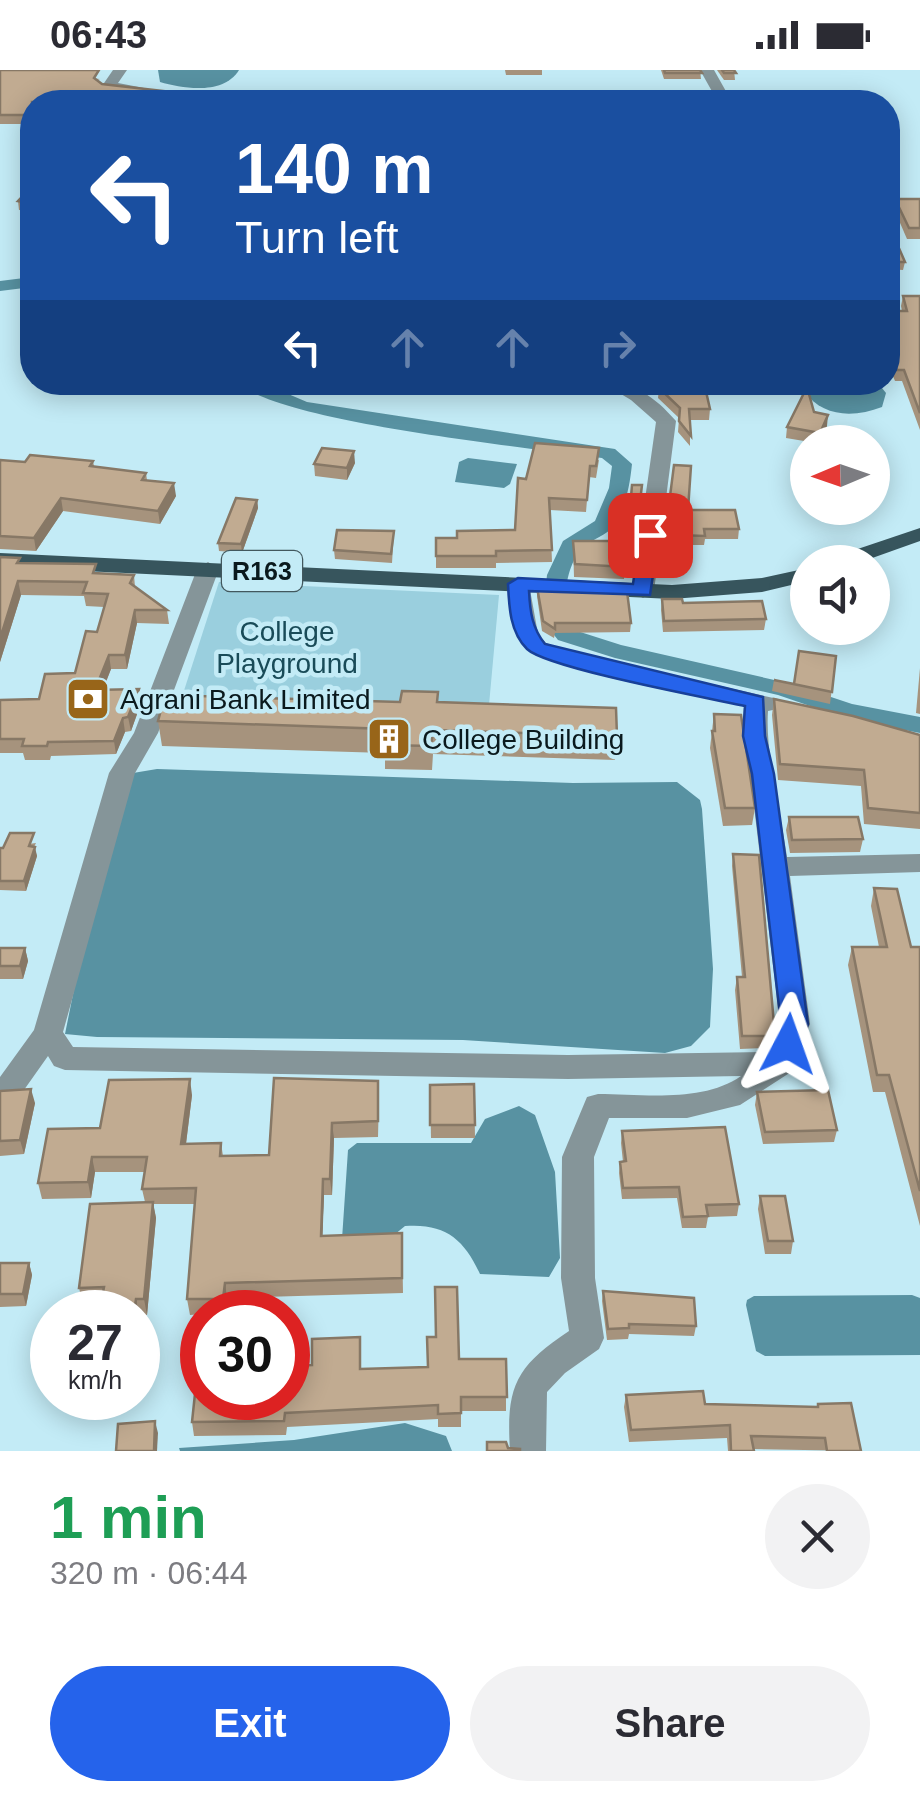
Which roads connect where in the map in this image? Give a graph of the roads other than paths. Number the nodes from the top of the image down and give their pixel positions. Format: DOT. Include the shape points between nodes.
graph roads {
  1 [pos="120,70"];
  2 [pos="135,90"];
  3 [pos="636,395"];
  4 [pos="920,534"];
  5 [pos="889,545"];
  6 [pos="0,560"];
  7 [pos="208,569"];
  8 [pos="790,577"];
  9 [pos="521,584"];
  10 [pos="643,591"];
  11 [pos="756,702"];
  12 [pos="794,709"];
  13 [pos="920,862"];
  14 [pos="775,867"];
  15 [pos="48,1033"];
  16 [pos="780,1064"];
  17 [pos="0,1090"];
  18 [pos="528,1451"];
  1 -- 2 [label="street" via="109,86"];
  3 -- 10 [label="street" via="666,421"];
  4 -- 5 [label="main road"];
  6 -- 7 [label="main road, R163"];
  7 -- 9 [label="main road, R163"];
  7 -- 15 [label="street" via="146,733 122,773"];
  8 -- 10 [label="main road, R163" via="714,591"];
  9 -- 10 [label="main road, R163"];
  9 -- 11 [label="street" via="526,635 538,648"];
  11 -- 12 [label="street"];
  11 -- 14 [label="street" via="754,736"];
  13 -- 14 [label="street"];
  14 -- 16 [label="street" via="794,1024"];
  15 -- 16 [label="street" via="65,1058 106,1061"];
  15 -- 17 [label="street"];
  16 -- 18 [label="street" via="740,1093 687,1106 598,1106 578,1157 578,1278 587,1338 536,1372 526,1393"];
}
